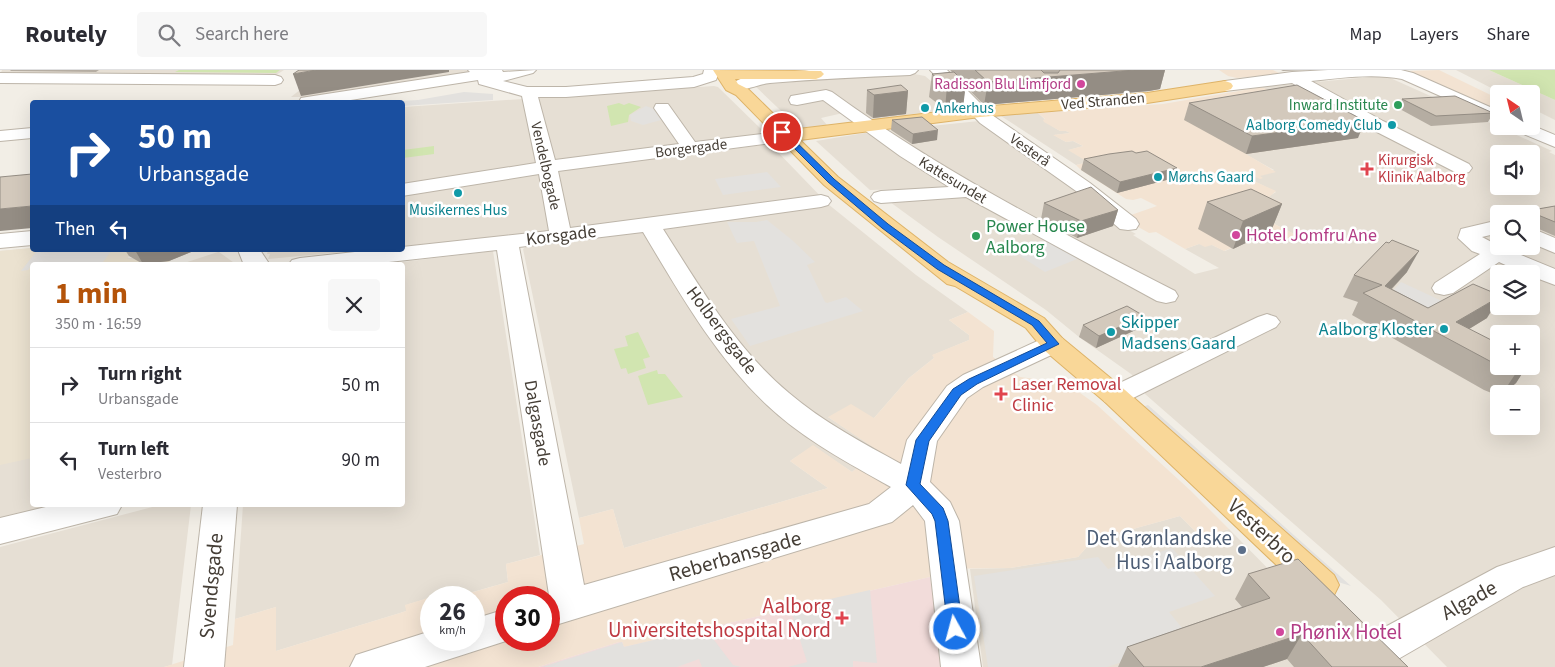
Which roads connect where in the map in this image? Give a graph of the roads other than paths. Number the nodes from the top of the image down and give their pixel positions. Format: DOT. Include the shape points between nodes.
graph roads {
  1 [pos="502,70"];
  2 [pos="528,70"];
  3 [pos="712,70"];
  4 [pos="877,70"];
  5 [pos="910,70"];
  6 [pos="938,70"];
  7 [pos="100,74"];
  8 [pos="474,76"];
  9 [pos="1292,77"];
  10 [pos="0,78"];
  11 [pos="1213,78"];
  12 [pos="731,80"];
  13 [pos="682,83"];
  14 [pos="275,90"];
  15 [pos="566,92"];
  16 [pos="530,96"];
  17 [pos="320,100"];
  18 [pos="362,100"];
  19 [pos="797,100"];
  20 [pos="662,108"];
  21 [pos="980,112"];
  22 [pos="1490,113"];
  23 [pos="866,127"];
  24 [pos="30,133"];
  25 [pos="1540,135"];
  26 [pos="0,136"];
  27 [pos="786,136"];
  28 [pos="1555,142"];
  29 [pos="691,149"];
  30 [pos="547,167"];
  31 [pos="1462,168"];
  32 [pos="405,190"];
  33 [pos="968,191"];
  34 [pos="881,196"];
  35 [pos="821,201"];
  36 [pos="649,224"];
  37 [pos="1128,224"];
  38 [pos="1490,228"];
  39 [pos="561,236"];
  40 [pos="30,238"];
  41 [pos="1540,239"];
  42 [pos="0,241"];
  43 [pos="507,242"];
  44 [pos="1555,246"];
  45 [pos="1490,249"];
  46 [pos="1494,255"];
  47 [pos="1502,255"];
  48 [pos="327,262"];
  49 [pos="1555,278"];
  50 [pos="1444,288"];
  51 [pos="1166,296"];
  52 [pos="1267,322"];
  53 [pos="1054,344"];
  54 [pos="1115,396"];
  55 [pos="913,485"];
  56 [pos="97,507"];
  57 [pos="220,507"];
  58 [pos="0,532"];
  59 [pos="1555,560"];
  60 [pos="556,586"];
  61 [pos="560,608"];
  62 [pos="1376,636"];
  63 [pos="422,651"];
  64 [pos="204,667"];
  65 [pos="370,667"];
  66 [pos="961,667"];
  1 -- 8 [label="street"];
  2 -- 8 [label="street"];
  2 -- 15 [label="street" via="520,83 526,88"];
  3 -- 13 [label="street" via="708,78"];
  4 -- 5 [label="street"];
  4 -- 12 [label="street"];
  6 -- 21 [label="street, Vesterå"];
  7 -- 10 [label="street"];
  7 -- 14 [label="street"];
  8 -- 15 [label="street" via="520,91"];
  8 -- 16 [label="street" via="505,94"];
  8 -- 17 [label="street"];
  8 -- 18 [label="street"];
  9 -- 11 [label="street, Ved Stranden"];
  9 -- 22 [label="street, Ved Stranden" via="1390,72 1407,76"];
  9 -- 31 [label="street"];
  11 -- 21 [label="main road, Ved Stranden" via="1147,98"];
  12 -- 13 [label="street" via="720,84"];
  12 -- 27 [label="main road, Vesterbro"];
  13 -- 15 [label="street"];
  15 -- 16 [label="street"];
  16 -- 30 [label="street, Vendelbogade"];
  19 -- 23 [label="street, Kattesundet" via="826,95"];
  20 -- 29 [label="street"];
  21 -- 23 [label="main road, Borgergade"];
  21 -- 37 [label="street, Vesterå"];
  23 -- 27 [label="main road, Borgergade"];
  23 -- 33 [label="street, Kattesundet"];
  24 -- 26 [label="street"];
  25 -- 28 [label="street"];
  27 -- 29 [label="street, Borgergade"];
  27 -- 53 [label="main road, Vesterbro" via="843,191 1000,315"];
  29 -- 30 [label="street, Borgergade"];
  30 -- 32 [label="street, Borgergade"];
  30 -- 39 [label="street, Vendelbogade"];
  33 -- 34 [label="street"];
  33 -- 51 [label="street, Kattesundet"];
  35 -- 36 [label="street, Korsgade"];
  36 -- 39 [label="street, Korsgade"];
  36 -- 55 [label="street, Holbergsgade" via="720,334 778,399 823,433"];
  38 -- 45 [label="street" via="1469,234 1468,238"];
  39 -- 43 [label="street, Korsgade"];
  40 -- 42 [label="street"];
  41 -- 44 [label="street"];
  43 -- 48 [label="street, Korsgade"];
  43 -- 60 [label="street, Dalgasgade"];
  46 -- 50 [label="street"];
  47 -- 49 [label="street"];
  52 -- 54 [label="street"];
  53 -- 54 [label="main road, Vesterbro"];
  53 -- 55 [label="street" via="973,381 957,392 922,440"];
  54 -- 62 [label="main road, Vesterbro"];
  55 -- 61 [label="street, Reberbansgade" via="880,513"];
  55 -- 66 [label="street, Holbergsgade" via="938,512 942,521"];
  56 -- 58 [label="street"];
  57 -- 64 [label="street, Svendsgade"];
  59 -- 62 [label="street, Algade"];
  63 -- 65 [label="street"];
}
